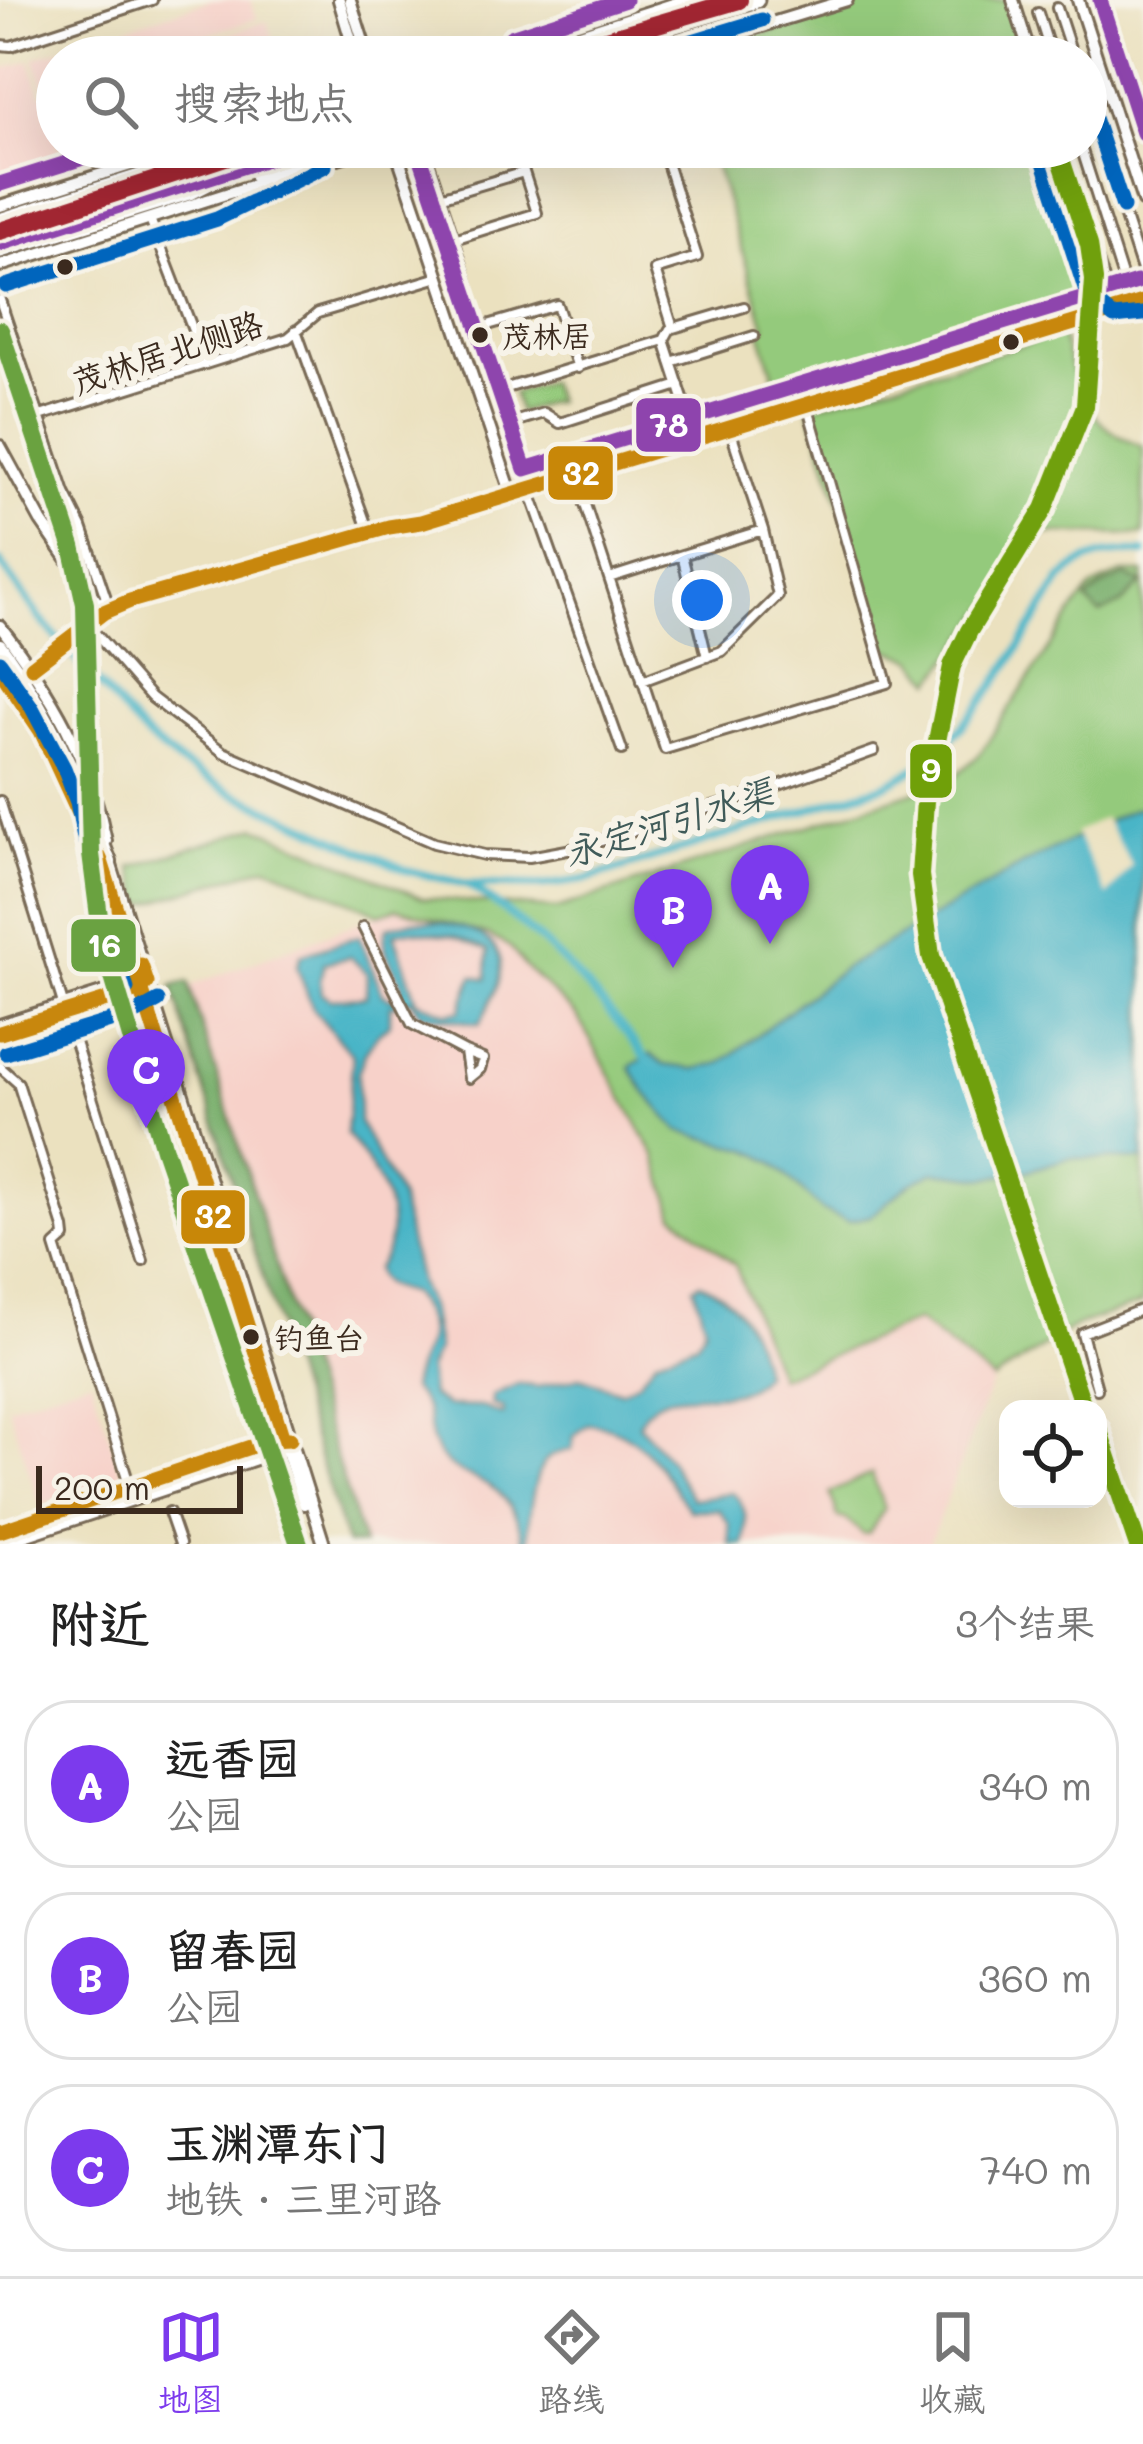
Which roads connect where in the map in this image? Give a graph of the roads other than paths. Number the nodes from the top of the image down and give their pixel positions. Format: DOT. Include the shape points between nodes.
graph roads {
  1 [pos="152,0"];
  2 [pos="339,0"];
  3 [pos="350,0"];
  4 [pos="694,0"];
  5 [pos="756,0"];
  6 [pos="847,0"];
  7 [pos="1013,0"];
  8 [pos="1078,0"];
  9 [pos="1057,8"];
  10 [pos="1038,13"];
  11 [pos="42,36"];
  12 [pos="350,36"];
  13 [pos="361,36"];
  14 [pos="582,36"];
  15 [pos="637,36"];
  16 [pos="729,36"];
  17 [pos="1024,36"];
  18 [pos="1045,36"];
  19 [pos="1066,36"];
  20 [pos="1090,36"];
  21 [pos="36,38"];
  22 [pos="0,46"];
  23 [pos="1107,90"];
  24 [pos="1107,163"];
  25 [pos="121,168"];
  26 [pos="169,168"];
  27 [pos="237,168"];
  28 [pos="274,168"];
  29 [pos="285,168"];
  30 [pos="302,168"];
  31 [pos="402,168"];
  32 [pos="431,168"];
  33 [pos="523,168"];
  34 [pos="668,168"];
  35 [pos="1067,168"];
  36 [pos="1088,168"];
  37 [pos="524,172"];
  38 [pos="252,183"];
  39 [pos="440,197"];
  40 [pos="209,200"];
  41 [pos="1143,201"];
  42 [pos="0,206"];
  43 [pos="149,219"];
  44 [pos="0,220"];
  45 [pos="454,239"];
  46 [pos="0,250"];
  47 [pos="0,266"];
  48 [pos="1142,271"];
  49 [pos="439,277"];
  50 [pos="0,300"];
  51 [pos="744,307"];
  52 [pos="1127,307"];
  53 [pos="1113,311"];
  54 [pos="1136,320"];
  55 [pos="481,327"];
  56 [pos="673,328"];
  57 [pos="296,330"];
  58 [pos="754,336"];
  59 [pos="664,340"];
  60 [pos="671,362"];
  61 [pos="206,364"];
  62 [pos="578,368"];
  63 [pos="679,386"];
  64 [pos="500,390"];
  65 [pos="808,404"];
  66 [pos="40,416"];
  67 [pos="689,417"];
  68 [pos="511,423"];
  69 [pos="730,428"];
  70 [pos="0,446"];
  71 [pos="524,466"];
  72 [pos="575,474"];
  73 [pos="529,489"];
  74 [pos="512,494"];
  75 [pos="763,530"];
  76 [pos="370,533"];
  77 [pos="682,555"];
  78 [pos="609,578"];
  79 [pos="101,608"];
  80 [pos="0,626"];
  81 [pos="84,628"];
  82 [pos="0,645"];
  83 [pos="707,657"];
  84 [pos="32,667"];
  85 [pos="0,670"];
  86 [pos="642,681"];
  87 [pos="622,750"];
  88 [pos="874,752"];
  89 [pos="0,801"];
  90 [pos="105,862"];
  91 [pos="363,927"];
  92 [pos="142,984"];
  93 [pos="67,1007"];
  94 [pos="0,1029"];
  95 [pos="465,1052"];
  96 [pos="0,1067"];
  97 [pos="143,1262"];
  98 [pos="1143,1309"];
  99 [pos="1097,1389"];
  100 [pos="286,1441"];
  101 [pos="130,1487"];
  102 [pos="169,1512"];
  103 [pos="0,1531"];
  104 [pos="0,1544"];
  105 [pos="180,1544"];
  106 [pos="321,1544"];
  1 -- 11 [label="street"];
  2 -- 12 [label="street"];
  3 -- 13 [label="street"];
  4 -- 14 [label="highway"];
  5 -- 15 [label="highway"];
  6 -- 16 [label="street"];
  7 -- 17 [label="street"];
  8 -- 20 [label="street"];
  9 -- 19 [label="street"];
  10 -- 18 [label="street"];
  21 -- 22 [label="street"];
  23 -- 41 [label="street"];
  24 -- 48 [label="street"];
  25 -- 42 [label="street"];
  26 -- 44 [label="highway"];
  27 -- 46 [label="highway" via="192,191"];
  28 -- 40 [label="street"];
  29 -- 38 [label="street"];
  30 -- 38 [label="street"];
  31 -- 49 [label="street"];
  32 -- 39 [label="street"];
  33 -- 37 [label="street"];
  34 -- 56 [label="street" via="697,257 655,270"];
  35 -- 53 [label="street"];
  36 -- 54 [label="street, bridge"];
  37 -- 39 [label="street"];
  37 -- 45 [label="street" via="537,213"];
  38 -- 40 [label="street"];
  39 -- 45 [label="street"];
  40 -- 43 [label="street"];
  43 -- 47 [label="street"];
  43 -- 61 [label="street"];
  45 -- 55 [label="street"];
  49 -- 57 [label="street, 茂林居北侧路" via="318,313"];
  49 -- 74 [label="street"];
  50 -- 66 [label="street"];
  51 -- 56 [label="street"];
  52 -- 53 [label="street"];
  53 -- 65 [label="street"];
  55 -- 62 [label="street" via="557,305"];
  55 -- 64 [label="street"];
  56 -- 59 [label="street"];
  57 -- 61 [label="street, 茂林居北侧路"];
  57 -- 76 [label="street"];
  58 -- 60 [label="street"];
  59 -- 60 [label="street"];
  59 -- 62 [label="street"];
  60 -- 63 [label="street"];
  61 -- 66 [label="street, 茂林居北侧路"];
  62 -- 64 [label="street"];
  63 -- 67 [label="street"];
  63 -- 68 [label="street" via="560,423 544,413"];
  64 -- 68 [label="street"];
  65 -- 69 [label="street"];
  65 -- 86 [label="street" via="887,683 665,749"];
  66 -- 79 [label="street" via="106,598"];
  68 -- 71 [label="street"];
  69 -- 72 [label="street"];
  69 -- 75 [label="street"];
  70 -- 79 [label="street"];
  72 -- 73 [label="street"];
  72 -- 78 [label="street"];
  73 -- 74 [label="street"];
  73 -- 87 [label="street"];
  74 -- 76 [label="street"];
  75 -- 77 [label="street"];
  75 -- 83 [label="street" via="778,596"];
  76 -- 79 [label="street"];
  77 -- 78 [label="street"];
  77 -- 83 [label="street"];
  78 -- 86 [label="street"];
  79 -- 81 [label="street"];
  80 -- 84 [label="street"];
  81 -- 84 [label="street"];
  81 -- 88 [label="street" via="151,697 223,752 434,843 484,856 578,848"];
  82 -- 90 [label="main road" via="50,720"];
  83 -- 86 [label="street"];
  84 -- 90 [label="street" via="98,796"];
  85 -- 90 [label="street" via="41,731"];
  89 -- 93 [label="street"];
  90 -- 92 [label="street"];
  91 -- 95 [label="street" via="412,1024"];
  92 -- 93 [label="street"];
  92 -- 100 [label="street"];
  93 -- 94 [label="street"];
  93 -- 97 [label="street"];
  96 -- 101 [label="street" via="18,1083 64,1228 55,1246"];
  98 -- 99 [label="street" via="1082,1333"];
  100 -- 101 [label="street"];
  100 -- 104 [label="street"];
  100 -- 106 [label="street"];
  101 -- 103 [label="street"];
  102 -- 105 [label="street"];
}
